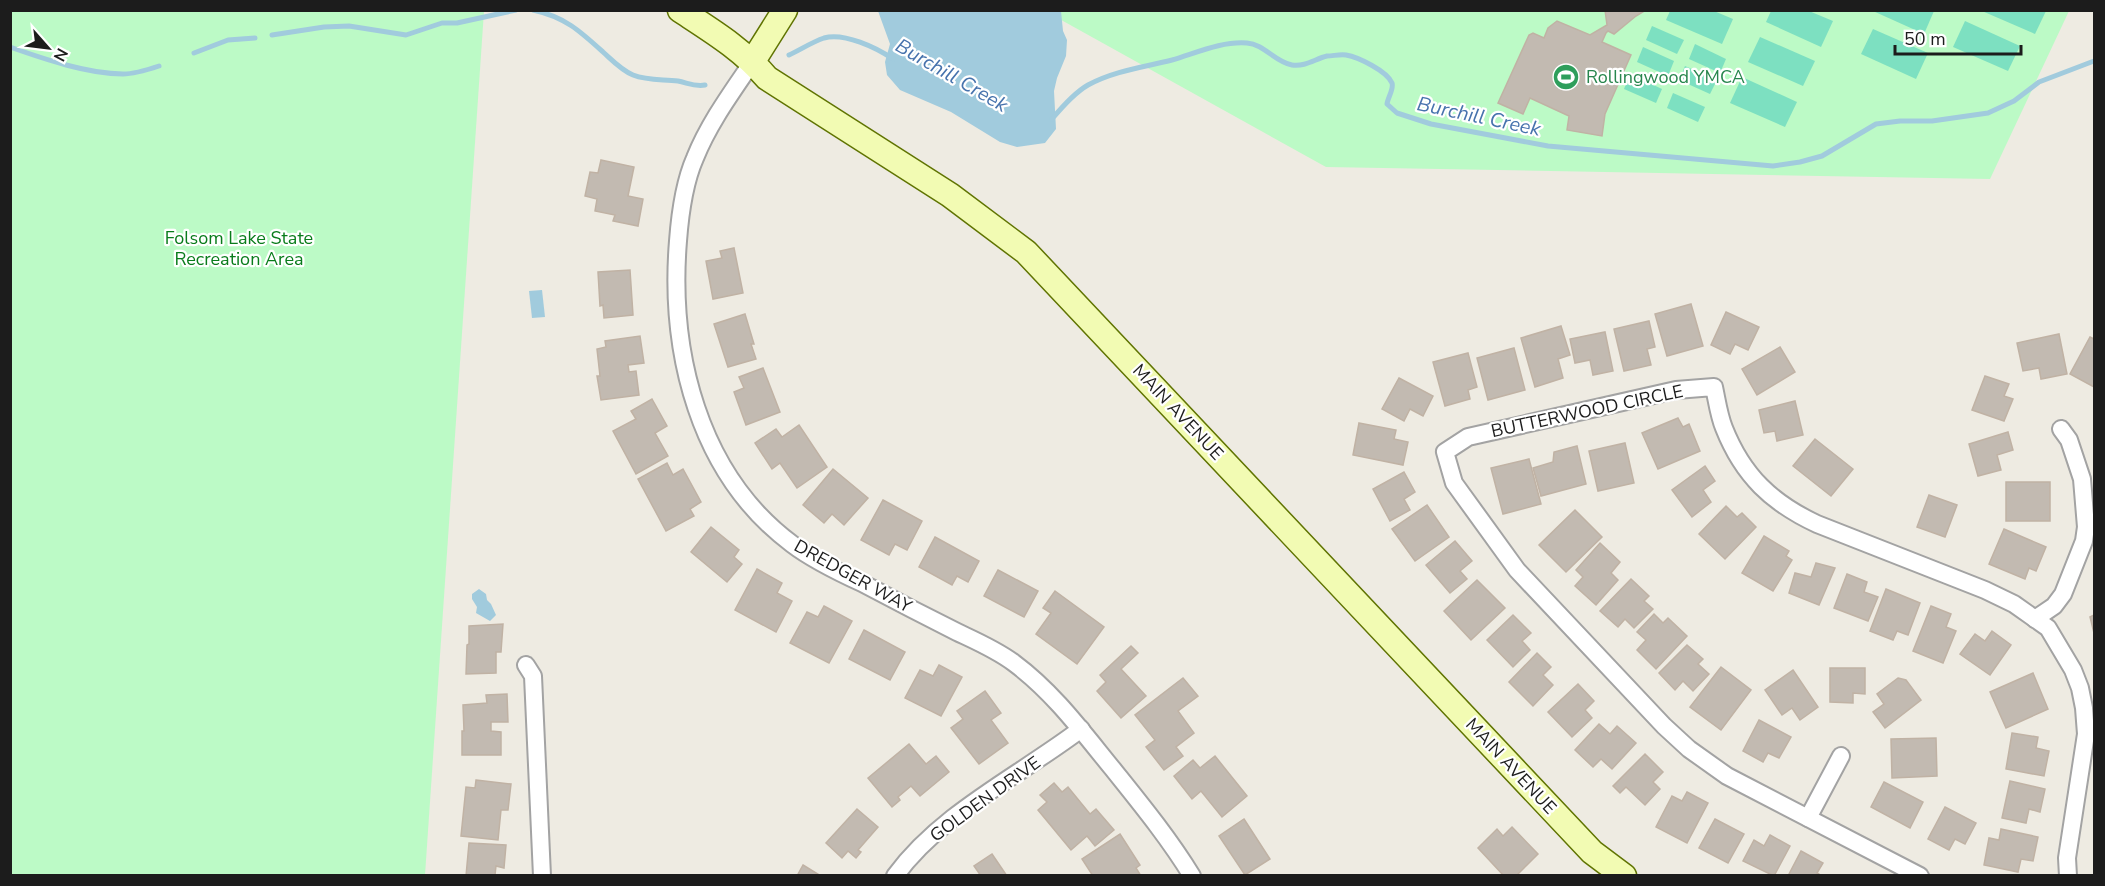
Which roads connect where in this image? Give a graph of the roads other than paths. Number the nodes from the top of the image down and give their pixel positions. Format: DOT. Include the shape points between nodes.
graph roads {
  1 [pos="680,10"];
  2 [pos="785,10"];
  3 [pos="753,61"];
  4 [pos="2061,429"];
  5 [pos="2035,619"];
  6 [pos="526,665"];
  7 [pos="1080,729"];
  8 [pos="1841,756"];
  9 [pos="1808,818"];
  10 [pos="542,876"];
  11 [pos="895,876"];
  12 [pos="1192,876"];
  13 [pos="1624,876"];
  14 [pos="1920,876"];
  15 [pos="2068,876"];
  1 -- 3 [label="street, MAIN AVENUE"];
  2 -- 3 [label="street"];
  3 -- 7 [label="street, DREDGER WAY" via="694,159 680,223 675,278 678,331 685,375 714,451 749,503 793,546 1011,661 1056,700"];
  3 -- 13 [label="street, MAIN AVENUE" via="767,78 950,195 1026,252 1592,852"];
  4 -- 5 [label="street" via="2069,440 2082,479 2086,527 2063,594"];
  5 -- 9 [label="street, BUTTERWOOD CIRCLE" via="1985,590 1817,524 1772,499 1733,447 1714,387 1676,390 1468,437 1444,453 1454,483 1517,570 1664,726 1727,776"];
  5 -- 15 [label="street, BUTTERWOOD CIRCLE" via="2048,628 2069,664 2084,708 2086,734 2067,858"];
  6 -- 10 [label="street" via="533,676"];
  7 -- 11 [label="street, GOLDEN DRIVE" via="946,823"];
  7 -- 12 [label="street, DREDGER WAY" via="1168,838"];
  8 -- 9 [label="street"];
  9 -- 14 [label="street, BUTTERWOOD CIRCLE"];
}
